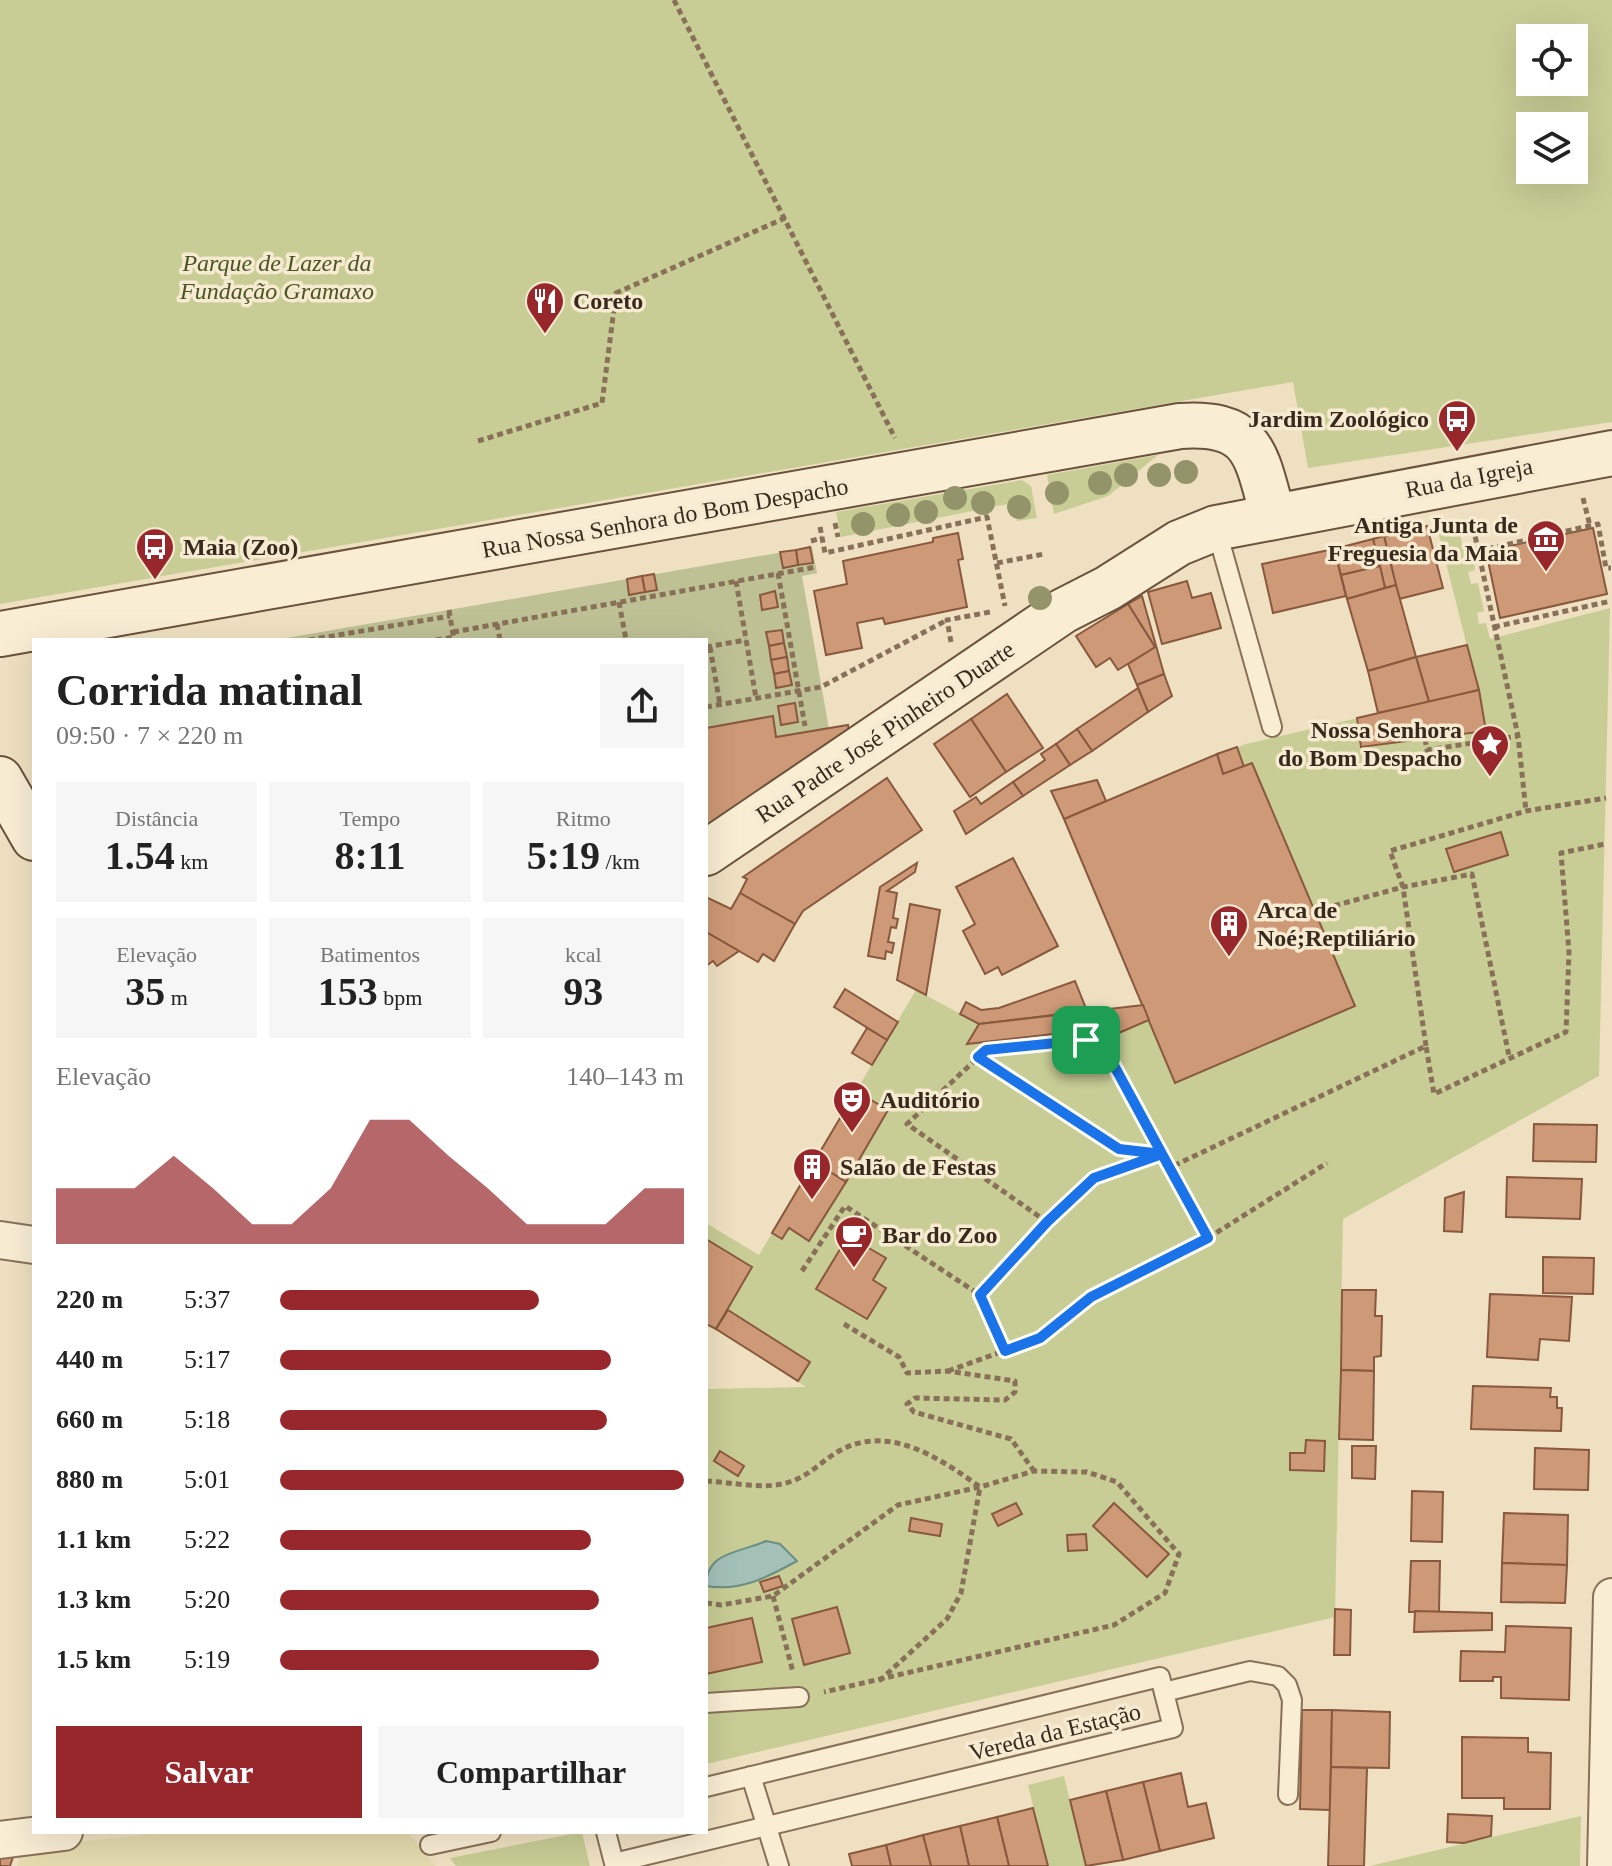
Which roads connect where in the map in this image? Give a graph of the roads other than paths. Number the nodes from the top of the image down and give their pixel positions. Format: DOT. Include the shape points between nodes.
graph roads {
  1 [pos="1612,453"];
  2 [pos="1273,516"];
  3 [pos="1216,528"];
  4 [pos="1063,611"];
  5 [pos="0,634"];
  6 [pos="1272,727"];
  7 [pos="0,779"];
  8 [pos="32,835"];
  9 [pos="708,852"];
  10 [pos="0,1240"];
  11 [pos="32,1245"];
  12 [pos="1612,1597"];
  13 [pos="1164,1692"];
  14 [pos="799,1697"];
  15 [pos="708,1703"];
  16 [pos="751,1776"];
  17 [pos="708,1787"];
  18 [pos="1288,1795"];
  19 [pos="764,1827"];
  20 [pos="48,1834"];
  21 [pos="482,1834"];
  22 [pos="607,1834"];
  23 [pos="0,1840"];
  24 [pos="430,1845"];
  25 [pos="779,1866"];
  26 [pos="1606,1866"];
  1 -- 2 [label="main road, Rua da Igreja"];
  2 -- 3 [label="main road, Rua da Igreja"];
  2 -- 5 [label="main road, Rua Nossa Senhora do Bom Despacho" via="1247,442 1212,425 1180,426"];
  3 -- 4 [label="main road, Rua da Igreja" via="1179,543"];
  3 -- 6 [label="lane"];
  4 -- 9 [label="main road, Rua Padre José Pinheiro Duarte"];
  7 -- 8 [label="main road"];
  10 -- 11 [label="street"];
  12 -- 26 [label="street"];
  13 -- 16 [label="lane, Vereda da Estação" via="1160,1677"];
  13 -- 18 [label="lane" via="1250,1671 1278,1676 1292,1700"];
  13 -- 19 [label="lane, Vereda da Estação" via="1173,1728"];
  14 -- 15 [label="lane"];
  16 -- 17 [label="lane, Vereda da Estação"];
  16 -- 19 [label="lane"];
  19 -- 22 [label="lane, Vereda da Estação" via="614,1863"];
  19 -- 25 [label="lane"];
  20 -- 23 [label="street"];
  21 -- 24 [label="lane"];
}
